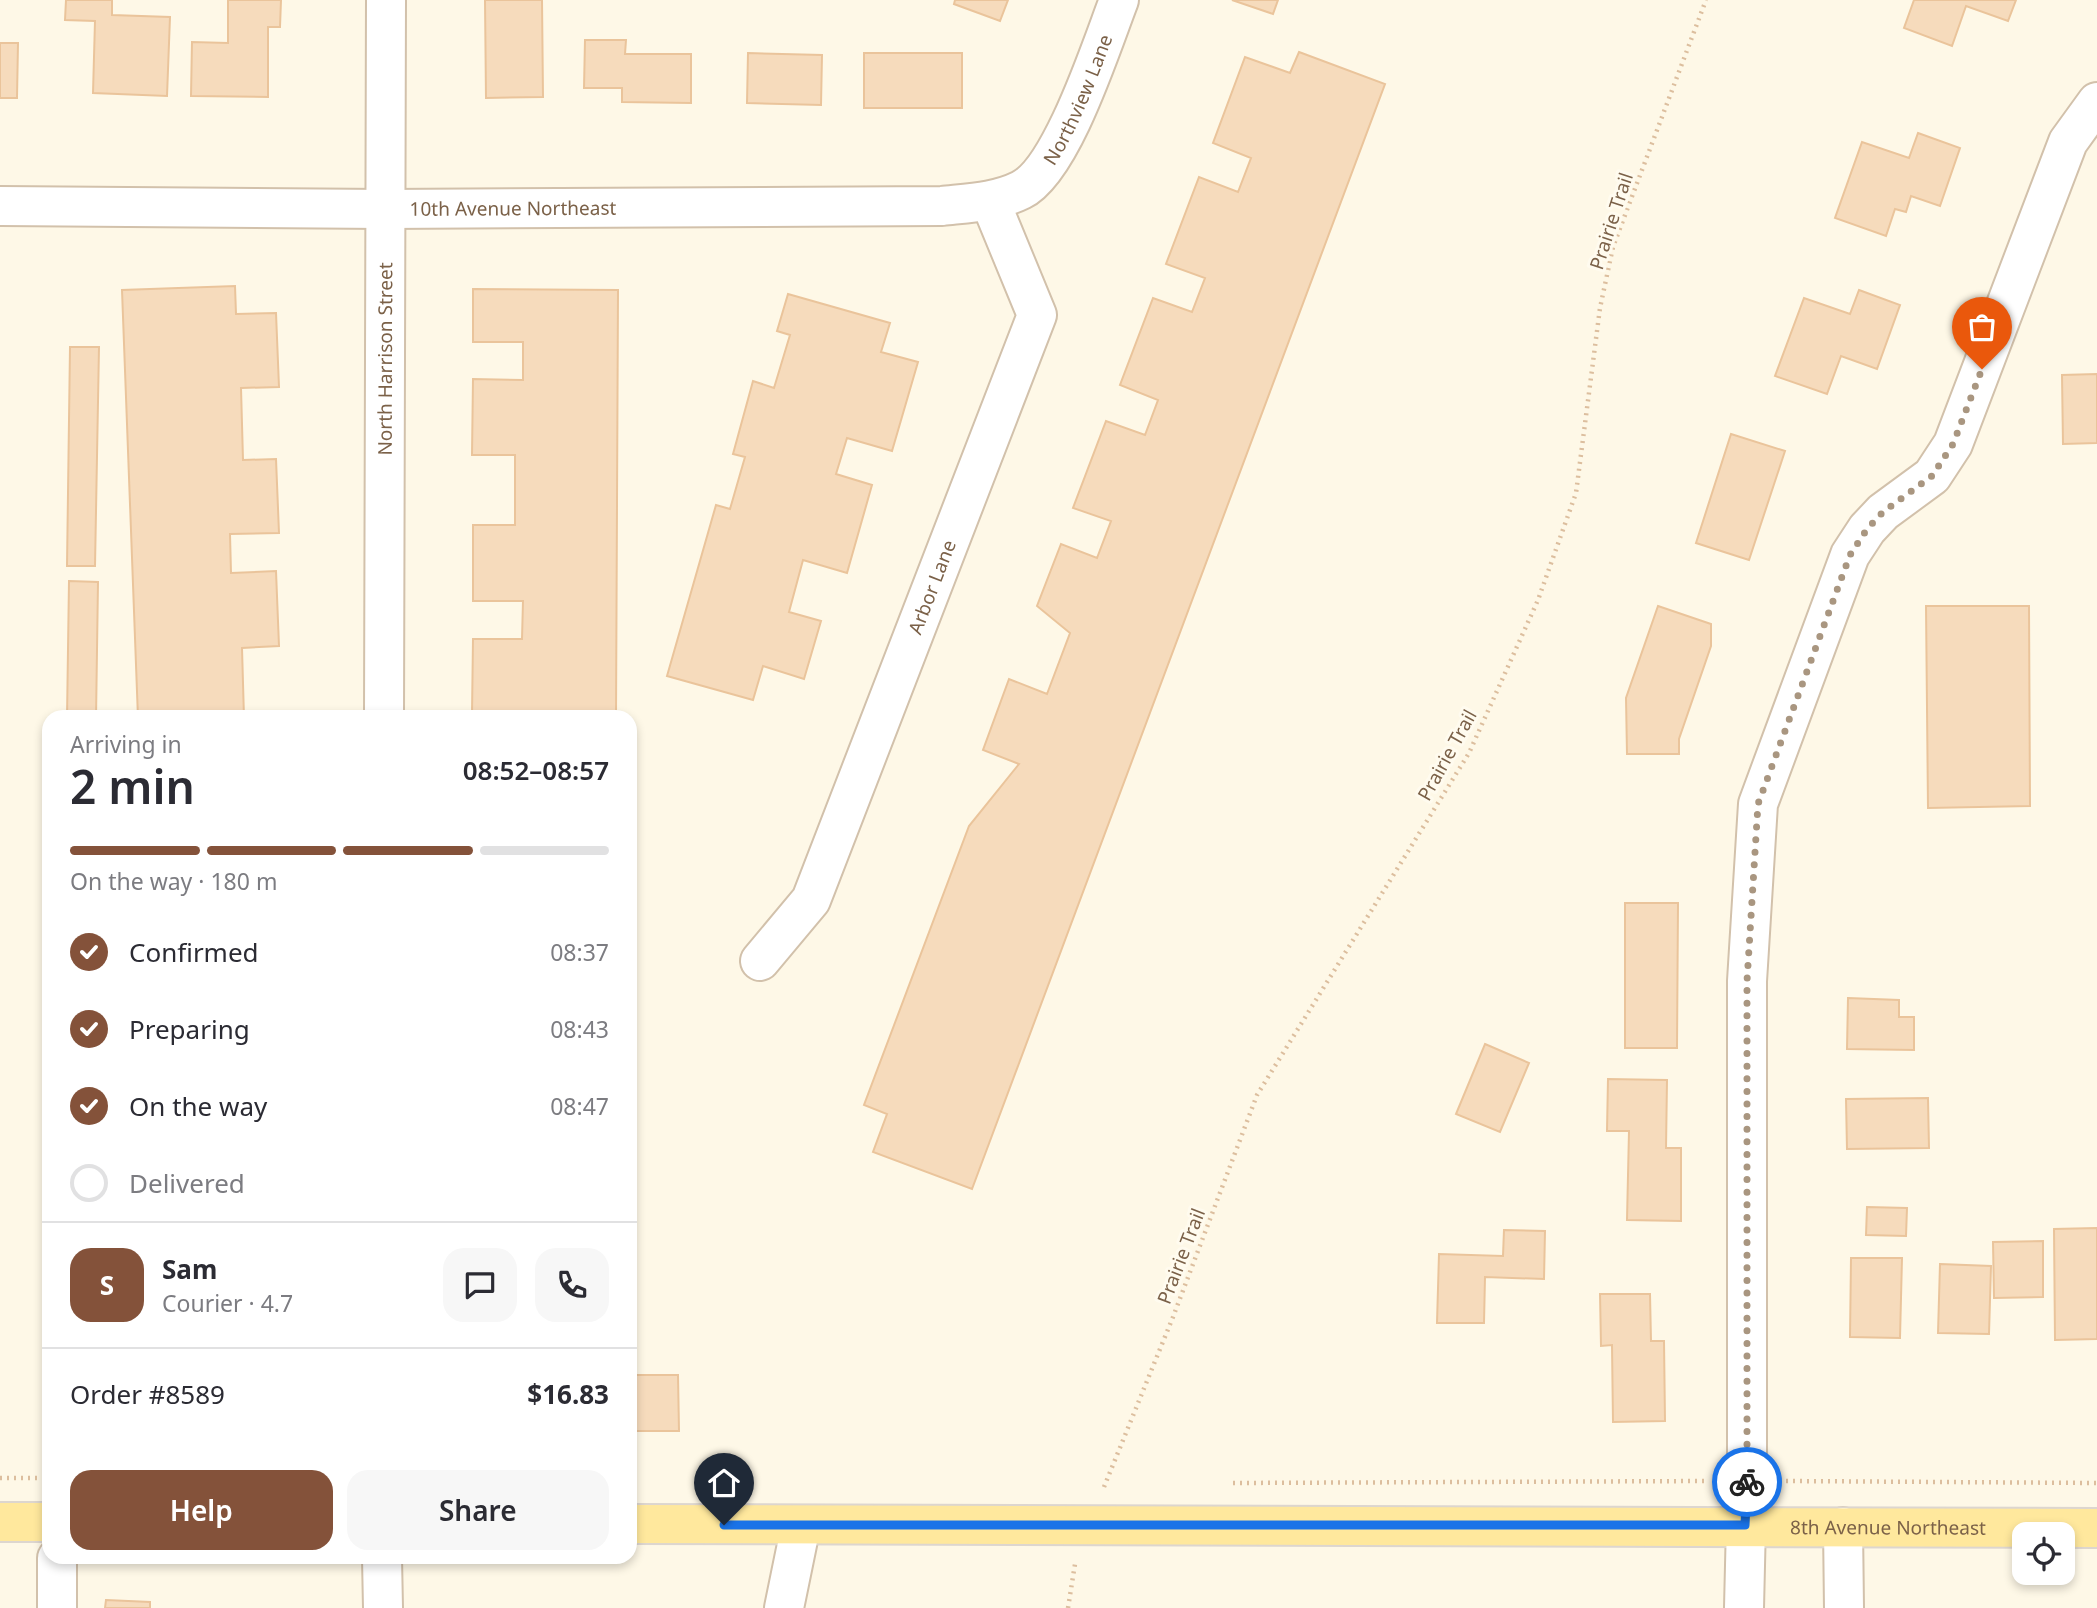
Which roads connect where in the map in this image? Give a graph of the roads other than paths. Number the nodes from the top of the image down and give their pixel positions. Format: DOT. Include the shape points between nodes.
graph roads {
  1 [pos="386,0"];
  2 [pos="1119,0"];
  3 [pos="2097,102"];
  4 [pos="1007,195"];
  5 [pos="0,206"];
  6 [pos="385,209"];
  7 [pos="384,710"];
  8 [pos="760,961"];
  9 [pos="0,1522"];
  10 [pos="42,1522"];
  11 [pos="637,1524"];
  12 [pos="801,1525"];
  13 [pos="1745,1525"];
  14 [pos="1843,1527"];
  15 [pos="2097,1528"];
  16 [pos="57,1564"];
  17 [pos="382,1564"];
  18 [pos="57,1608"];
  19 [pos="383,1608"];
  20 [pos="784,1608"];
  21 [pos="1744,1608"];
  22 [pos="1844,1608"];
  1 -- 6 [label="street, North Harrison Street"];
  2 -- 4 [label="street, Northview Lane" via="1076,112 1046,165"];
  3 -- 13 [label="street" via="2068,142 1953,444 1932,476 1883,512 1850,555 1758,804 1747,981"];
  4 -- 6 [label="street, 10th Avenue Northeast" via="942,206"];
  4 -- 8 [label="street, Arbor Lane" via="1037,315 811,900"];
  5 -- 6 [label="street, 10th Avenue Northeast"];
  6 -- 7 [label="street, North Harrison Street"];
  9 -- 10 [label="main road"];
  11 -- 12 [label="main road, 8th Avenue Northeast"];
  12 -- 13 [label="main road, 8th Avenue Northeast"];
  12 -- 20 [label="street"];
  13 -- 14 [label="main road, 8th Avenue Northeast"];
  13 -- 21 [label="street"];
  14 -- 15 [label="main road, 8th Avenue Northeast"];
  14 -- 22 [label="street"];
  16 -- 18 [label="street"];
  17 -- 19 [label="street"];
}
